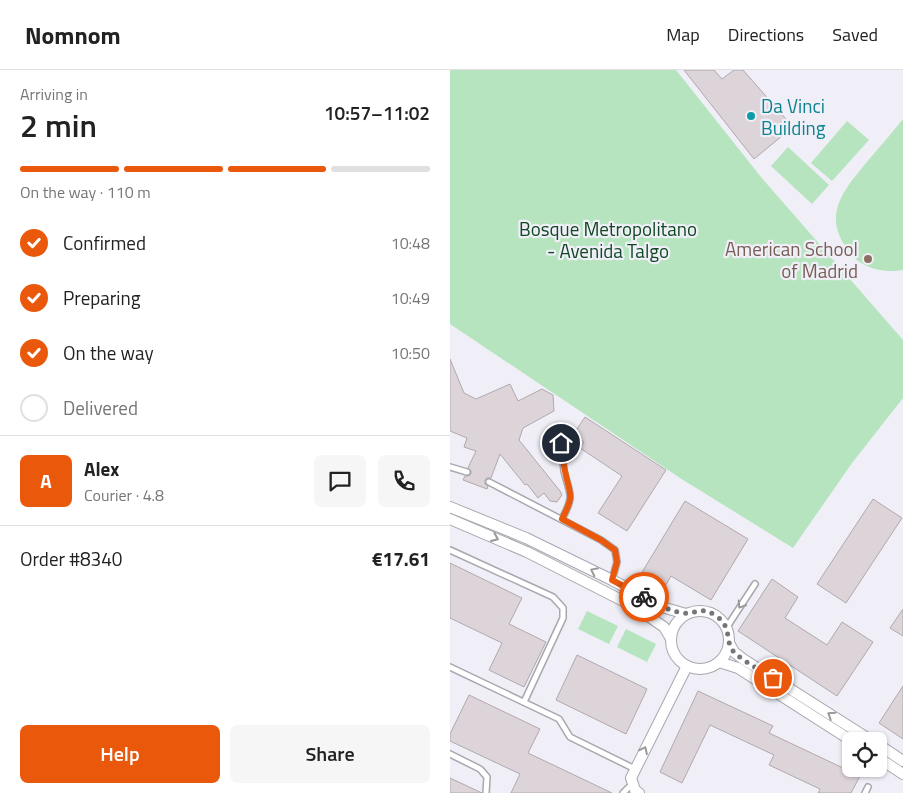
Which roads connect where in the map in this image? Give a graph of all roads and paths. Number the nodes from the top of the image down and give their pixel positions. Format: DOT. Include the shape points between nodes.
graph roads {
  1 [pos="561,443"];
  2 [pos="450,467"];
  3 [pos="467,472"];
  4 [pos="490,482"];
  5 [pos="450,507"];
  6 [pos="450,519"];
  7 [pos="562,519"];
  8 [pos="450,550"];
  9 [pos="612,580"];
  10 [pos="755,584"];
  11 [pos="686,614"];
  12 [pos="726,627"];
  13 [pos="670,637"];
  14 [pos="729,643"];
  15 [pos="719,662"];
  16 [pos="687,666"];
  17 [pos="450,667"];
  18 [pos="524,702"];
  19 [pos="858,732"];
  20 [pos="842,735"];
  21 [pos="887,750"];
  22 [pos="450,754"];
  23 [pos="903,761"];
  24 [pos="887,763"];
  25 [pos="635,769"];
  26 [pos="903,774"];
  27 [pos="868,787"];
  28 [pos="635,790"];
  29 [pos="486,793"];
  30 [pos="623,793"];
  31 [pos="865,793"];
  1 -- 7 [label="lane" via="572,494"];
  2 -- 3 [label="lane"];
  4 -- 7 [label="lane"];
  9 -- 5 [label="street, one-way" via="526,538"];
  6 -- 13 [label="street, one-way" via="527,552 635,608 664,627"];
  7 -- 9 [label="lane" via="615,550 617,562"];
  8 -- 18 [label="lane" via="553,597 563,608 563,618"];
  9 -- 11 [label="street" via="662,607"];
  10 -- 12 [label="lane, one-way"];
  11 -- 12 [label="street" via="708,612 722,620"];
  11 -- 13 [label="street" via="678,620"];
  12 -- 14 [label="street"];
  13 -- 16 [label="street" via="674,654"];
  14 -- 15 [label="street"];
  19 -- 14 [label="street, one-way" via="734,652"];
  15 -- 16 [label="street" via="703,669"];
  15 -- 20 [label="street" via="738,668"];
  25 -- 16 [label="street, one-way"];
  17 -- 18 [label="lane"];
  18 -- 25 [label="lane" via="559,719 570,737"];
  21 -- 23 [label="street"];
  22 -- 29 [label="lane" via="480,769 487,777"];
  24 -- 26 [label="street"];
  25 -- 28 [label="street" via="631,778"];
  27 -- 31 [label="lane"];
  28 -- 30 [label="lane"];
}
